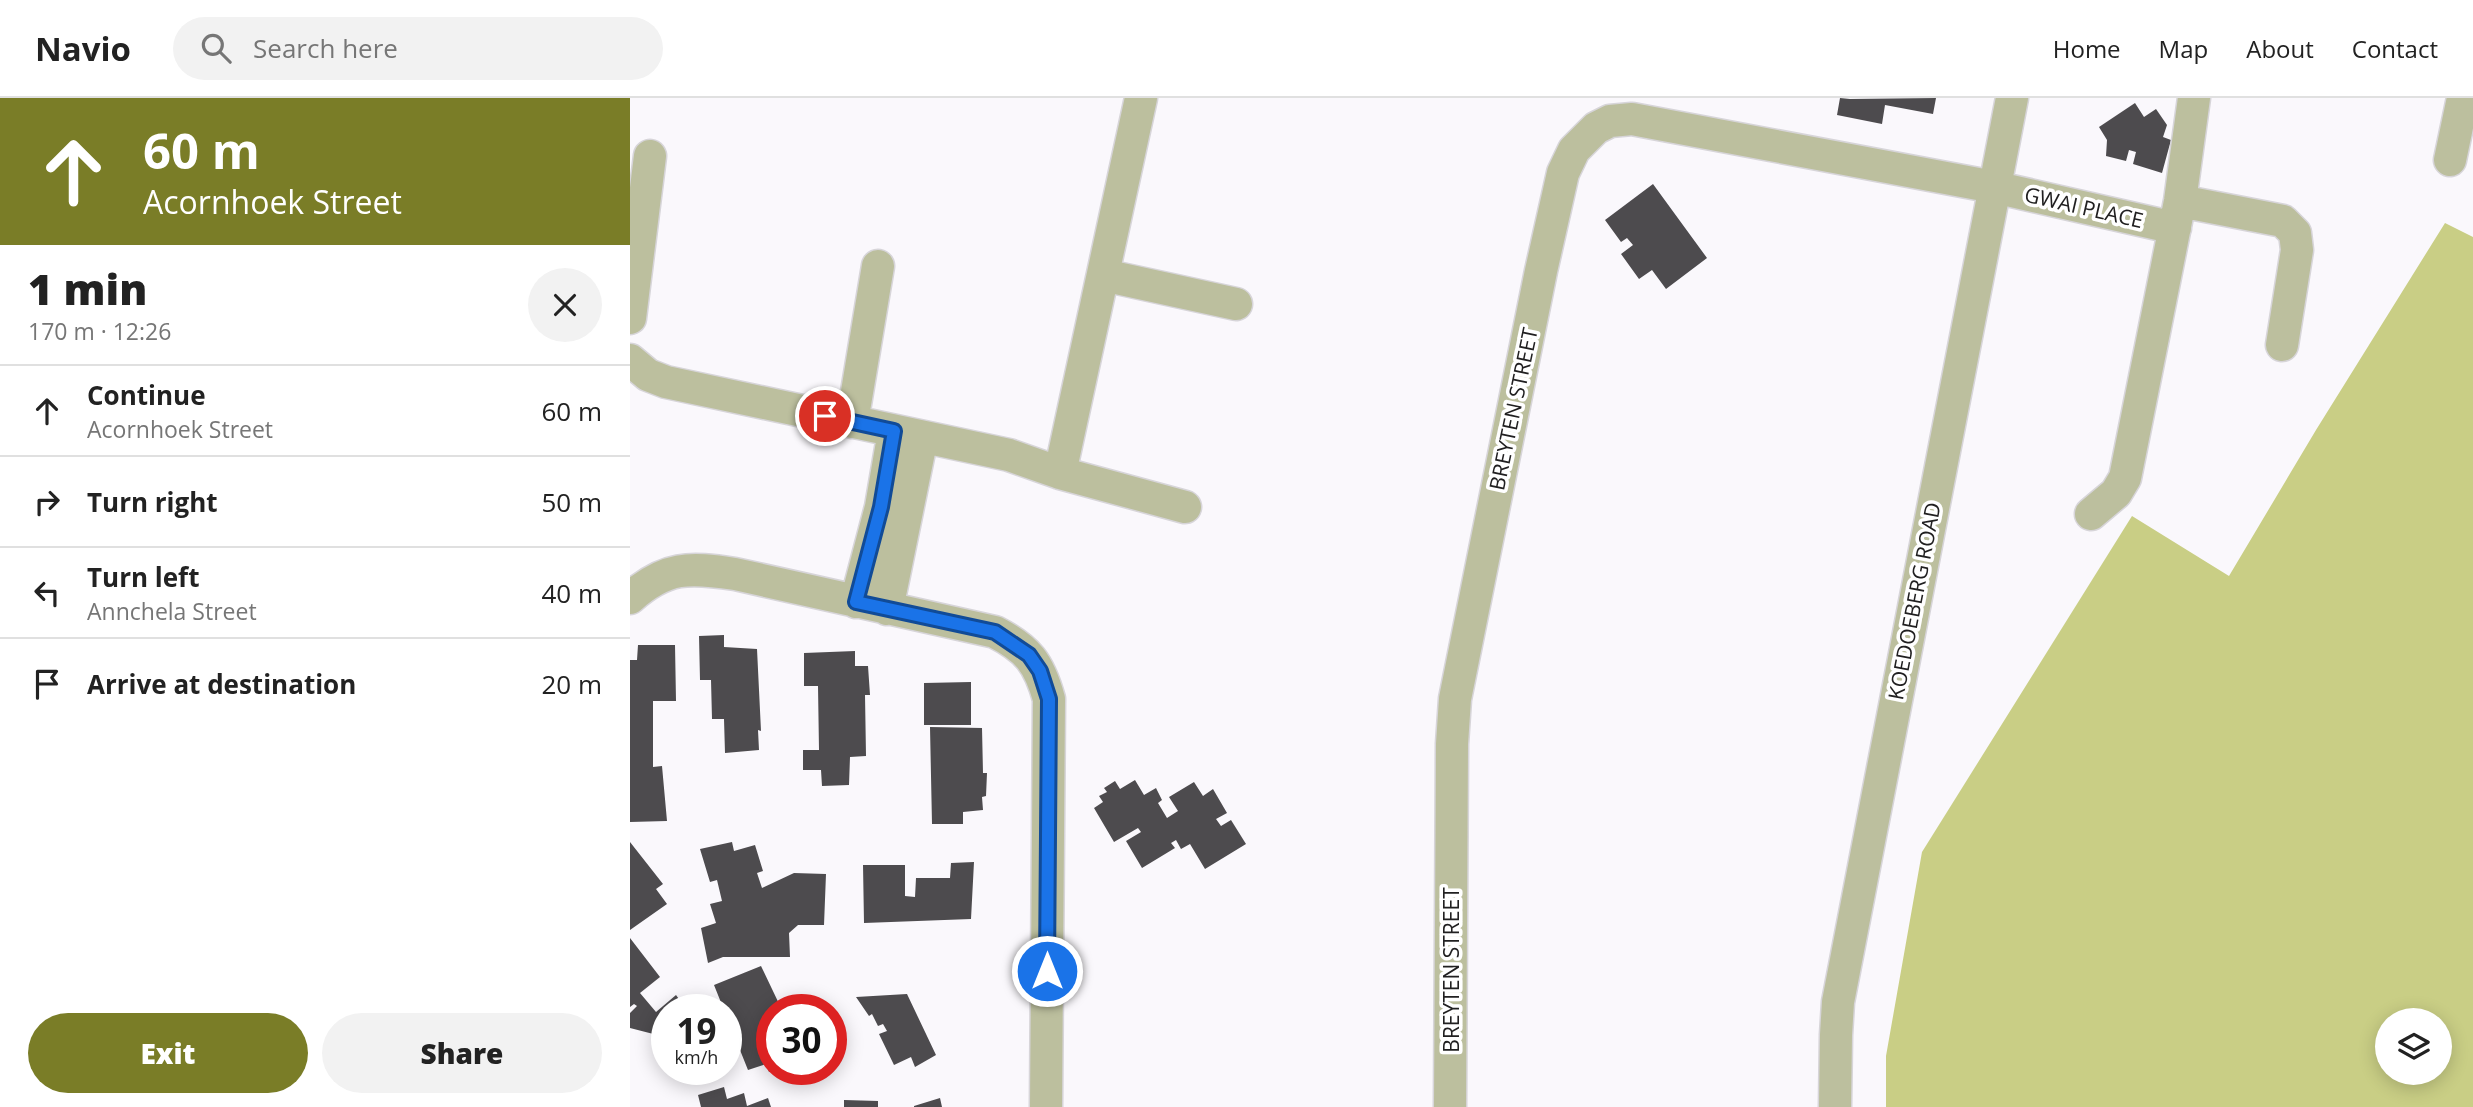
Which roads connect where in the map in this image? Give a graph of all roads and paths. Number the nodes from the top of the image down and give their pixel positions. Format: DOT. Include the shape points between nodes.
graph roads {
  1 [pos="1141,98"];
  2 [pos="2012,98"];
  3 [pos="2194,98"];
  4 [pos="2463,98"];
  5 [pos="650,156"];
  6 [pos="2450,160"];
  7 [pos="1994,187"];
  8 [pos="2177,214"];
  9 [pos="878,267"];
  10 [pos="1103,275"];
  11 [pos="1236,304"];
  12 [pos="630,318"];
  13 [pos="2282,345"];
  14 [pos="630,360"];
  15 [pos="852,422"];
  16 [pos="908,434"];
  17 [pos="1060,473"];
  18 [pos="1185,507"];
  19 [pos="2091,514"];
  20 [pos="889,530"];
  21 [pos="630,598"];
  22 [pos="856,602"];
  23 [pos="887,610"];
  24 [pos="1046,1107"];
  25 [pos="1450,1107"];
  26 [pos="1835,1107"];
  1 -- 10 [label="street"];
  2 -- 7 [label="street, KOEDOEBERG ROAD"];
  3 -- 8 [label="street"];
  4 -- 6 [label="street"];
  5 -- 12 [label="street"];
  7 -- 8 [label="street, GWAI PLACE"];
  7 -- 25 [label="street, BREYTEN STREET" via="1632,119 1596,128 1574,150 1563,173 1541,271 1455,699"];
  7 -- 26 [label="street, KOEDOEBERG ROAD" via="1838,1002"];
  8 -- 13 [label="street, GWAI PLACE" via="2283,221 2293,230 2297,250"];
  8 -- 19 [label="street" via="2125,478 2116,493"];
  9 -- 15 [label="street"];
  10 -- 11 [label="street"];
  10 -- 17 [label="street"];
  14 -- 15 [label="street" via="666,382"];
  15 -- 16 [label="street"];
  16 -- 17 [label="street" via="1009,455"];
  16 -- 20 [label="street"];
  17 -- 18 [label="street"];
  20 -- 22 [label="street"];
  20 -- 23 [label="street"];
  21 -- 22 [label="street" via="657,577 675,570 702,569"];
  22 -- 23 [label="street"];
  23 -- 24 [label="street" via="1006,637 1035,662 1049,699"];
}
